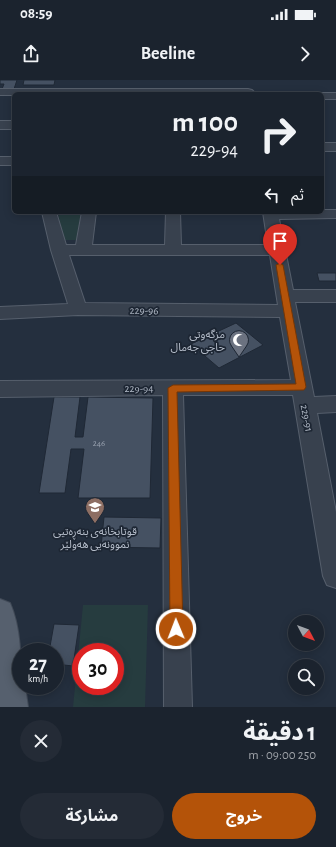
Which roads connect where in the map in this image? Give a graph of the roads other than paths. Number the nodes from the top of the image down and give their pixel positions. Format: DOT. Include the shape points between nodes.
graph roads {
  1 [pos="246,80"];
  2 [pos="0,92"];
  3 [pos="12,92"];
  4 [pos="248,92"];
  5 [pos="324,96"];
  6 [pos="336,96"];
  7 [pos="0,125"];
  8 [pos="12,125"];
  9 [pos="336,146"];
  10 [pos="324,147"];
  11 [pos="0,161"];
  12 [pos="12,161"];
  13 [pos="50,214"];
  14 [pos="89,214"];
  15 [pos="173,214"];
  16 [pos="270,214"];
  17 [pos="324,214"];
  18 [pos="336,214"];
  19 [pos="59,250"];
  20 [pos="83,250"];
  21 [pos="173,250"];
  22 [pos="277,250"];
  23 [pos="336,296"];
  24 [pos="286,304"];
  25 [pos="78,309"];
  26 [pos="0,313"];
  27 [pos="173,388"];
  28 [pos="0,389"];
  29 [pos="303,396"];
  30 [pos="336,404"];
  31 [pos="336,576"];
  32 [pos="0,613"];
  33 [pos="12,707"];
  34 [pos="178,707"];
  1 -- 4 [label="street"];
  2 -- 3 [label="street"];
  5 -- 6 [label="street"];
  7 -- 8 [label="street"];
  9 -- 10 [label="street"];
  11 -- 12 [label="street"];
  13 -- 19 [label="street"];
  14 -- 20 [label="street"];
  15 -- 21 [label="street"];
  16 -- 22 [label="street, 229-91"];
  17 -- 18 [label="street"];
  19 -- 20 [label="street"];
  19 -- 25 [label="street"];
  20 -- 21 [label="street"];
  21 -- 22 [label="street"];
  22 -- 24 [label="street, 229-91"];
  23 -- 24 [label="street, 229-96"];
  24 -- 25 [label="street, 229-96"];
  24 -- 29 [label="street, 229-91"];
  25 -- 26 [label="street, 229-96"];
  27 -- 28 [label="street, 229-94"];
  27 -- 29 [label="street, 229-94"];
  27 -- 34 [label="street"];
  29 -- 30 [label="street, 229-94"];
  29 -- 31 [label="street, 229-91"];
  32 -- 33 [label="main road"];
}
